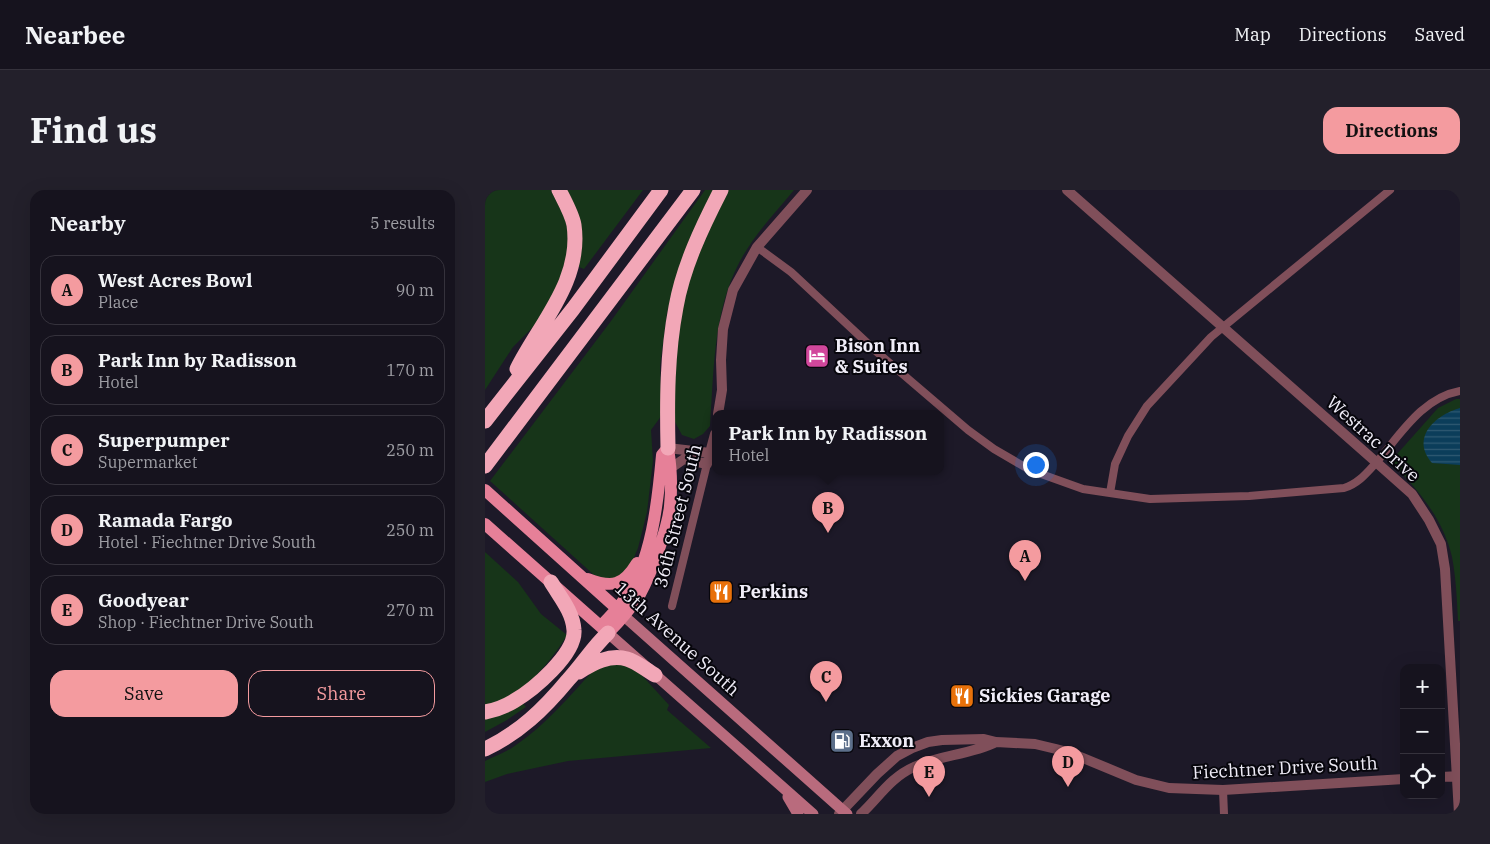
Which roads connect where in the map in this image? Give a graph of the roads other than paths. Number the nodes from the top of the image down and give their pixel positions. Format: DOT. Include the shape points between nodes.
graph roads {
  1 [pos="559,190"];
  2 [pos="661,190"];
  3 [pos="693,190"];
  4 [pos="721,190"];
  5 [pos="807,190"];
  6 [pos="1067,190"];
  7 [pos="1389,190"];
  8 [pos="757,247"];
  9 [pos="1222,328"];
  10 [pos="1460,390"];
  11 [pos="502,399"];
  12 [pos="719,410"];
  13 [pos="485,421"];
  14 [pos="712,445"];
  15 [pos="668,448"];
  16 [pos="710,453"];
  17 [pos="489,461"];
  18 [pos="1377,462"];
  19 [pos="707,464"];
  20 [pos="671,468"];
  21 [pos="485,490"];
  22 [pos="1110,493"];
  23 [pos="485,524"];
  24 [pos="647,546"];
  25 [pos="578,574"];
  26 [pos="551,582"];
  27 [pos="672,606"];
  28 [pos="621,612"];
  29 [pos="605,630"];
  30 [pos="655,675"];
  31 [pos="568,680"];
  32 [pos="485,712"];
  33 [pos="996,742"];
  34 [pos="485,749"];
  35 [pos="1459,776"];
  36 [pos="1445,777"];
  37 [pos="1400,779"];
  38 [pos="780,785"];
  39 [pos="1223,790"];
  40 [pos="843,813"];
  41 [pos="798,814"];
  42 [pos="813,814"];
  43 [pos="861,814"];
  44 [pos="1224,814"];
  45 [pos="1459,814"];
  1 -- 11 [label="highway" via="574,224 574,256 567,283"];
  2 -- 11 [label="highway"];
  3 -- 17 [label="highway"];
  4 -- 15 [label="highway" via="687,264 676,306 667,395"];
  5 -- 8 [label="street"];
  6 -- 9 [label="street, Westrac Drive"];
  7 -- 9 [label="street"];
  8 -- 12 [label="street" via="733,290 723,328"];
  8 -- 22 [label="street" via="789,271 978,439 1030,470 1083,489"];
  9 -- 18 [label="street, Westrac Drive"];
  9 -- 22 [label="street" via="1147,406 1115,464"];
  10 -- 18 [label="street" via="1432,401"];
  11 -- 13 [label="highway"];
  14 -- 16 [label="street, 36th Street South"];
  15 -- 16 [label="street"];
  15 -- 20 [label="main road"];
  15 -- 24 [label="main road" via="662,455"];
  16 -- 19 [label="street, 36th Street South"];
  18 -- 22 [label="street" via="1352,486 1334,490 1172,498"];
  18 -- 35 [label="street, Westrac Drive" via="1412,494 1441,544"];
  19 -- 20 [label="street" via="684,460"];
  19 -- 27 [label="street, 36th Street South"];
  20 -- 28 [label="main road" via="670,508 662,541 640,593"];
  21 -- 25 [label="main road, 13th Avenue South"];
  23 -- 26 [label="main road"];
  24 -- 25 [label="main road" via="633,570 615,584 602,584"];
  24 -- 28 [label="main road"];
  25 -- 28 [label="main road, 13th Avenue South"];
  26 -- 29 [label="main road"];
  26 -- 32 [label="highway" via="572,617 575,632 571,646 529,692 498,710"];
  28 -- 29 [label="main road"];
  28 -- 40 [label="main road, 13th Avenue South"];
  29 -- 30 [label="main road"];
  29 -- 31 [label="highway"];
  30 -- 31 [label="highway" via="627,659 617,658 591,664"];
  30 -- 38 [label="main road"];
  31 -- 34 [label="highway" via="535,716 505,739"];
  33 -- 39 [label="street, Fiechtner Drive South" via="1056,748 1137,780 1169,788"];
  33 -- 40 [label="street, Fiechtner Drive South" via="984,739 942,740 911,748 884,768"];
  33 -- 43 [label="street, Fiechtner Drive South" via="983,749 912,768 886,786"];
  35 -- 36 [label="street"];
  35 -- 45 [label="street, Westrac Drive"];
  37 -- 39 [label="street, Fiechtner Drive South"];
  38 -- 41 [label="main road"];
  38 -- 42 [label="main road"];
  39 -- 44 [label="street"];
}
